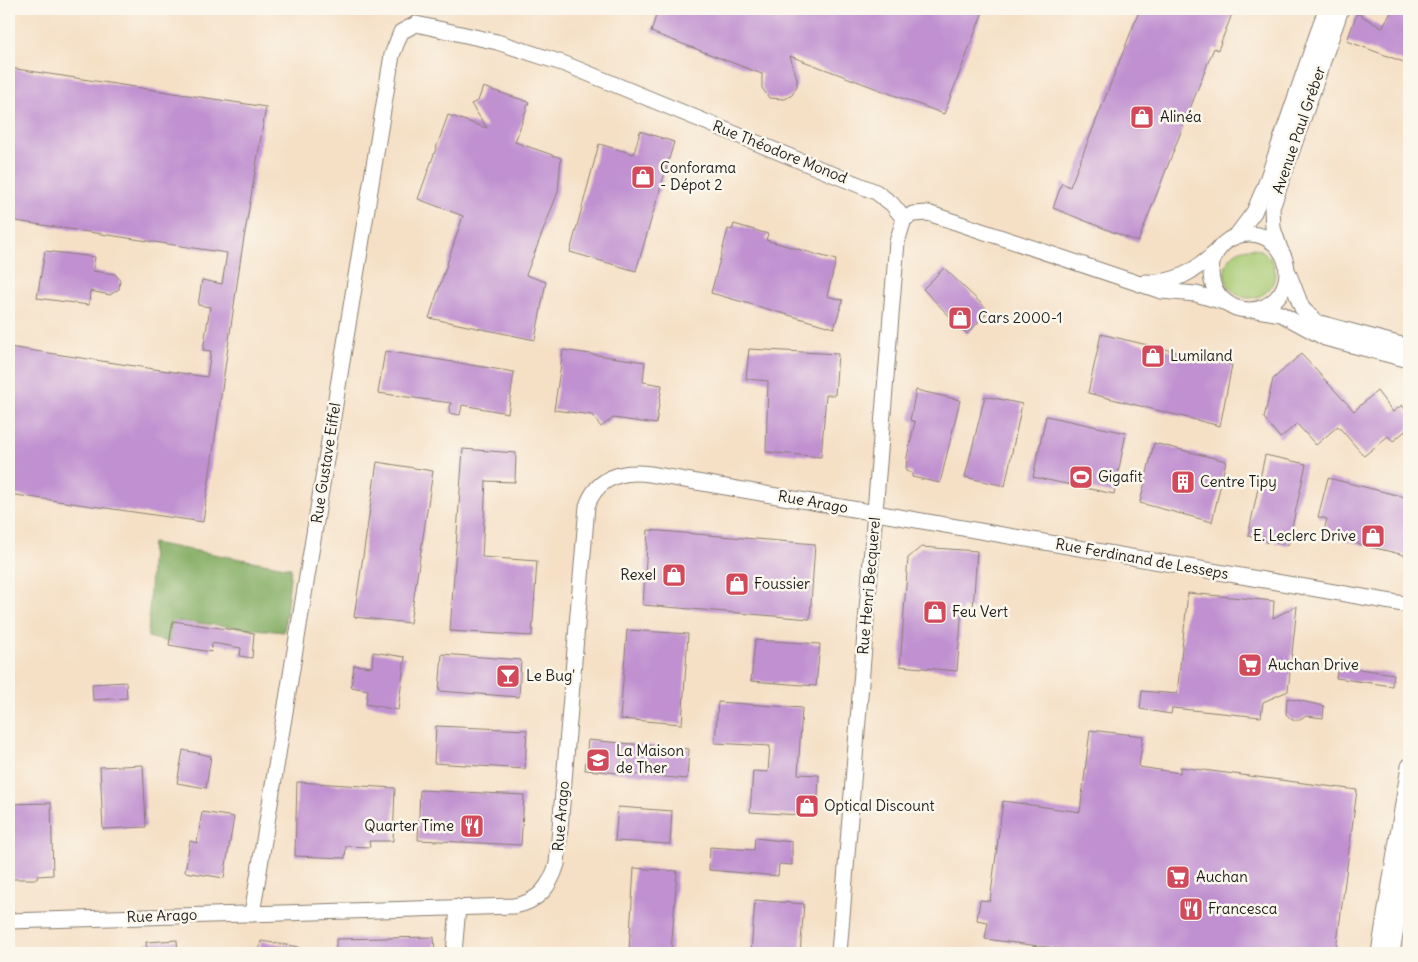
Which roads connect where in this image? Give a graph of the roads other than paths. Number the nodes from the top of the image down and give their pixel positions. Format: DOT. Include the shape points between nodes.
graph roads {
  1 [pos="1326,9"];
  2 [pos="1341,9"];
  3 [pos="416,24"];
  4 [pos="904,219"];
  5 [pos="1236,236"];
  6 [pos="1218,250"];
  7 [pos="1281,252"];
  8 [pos="1287,268"];
  9 [pos="1134,280"];
  10 [pos="1227,303"];
  11 [pos="1255,309"];
  12 [pos="1409,348"];
  13 [pos="1409,360"];
  14 [pos="875,512"];
  15 [pos="1409,605"];
  16 [pos="1409,766"];
  17 [pos="1409,848"];
  18 [pos="458,907"];
  19 [pos="252,914"];
  20 [pos="9,921"];
  21 [pos="454,953"];
  22 [pos="839,953"];
  23 [pos="1379,953"];
  24 [pos="1392,953"];
  1 -- 5 [label="street, Avenue Paul Gréber" via="1265,186 1254,212"];
  2 -- 7 [label="street, Avenue Paul Gréber" via="1272,208 1273,228"];
  3 -- 4 [label="street, Rue Théodore Monod" via="480,37 565,64 876,192"];
  3 -- 19 [label="street, Rue Gustave Eiffel" via="401,32 392,55"];
  4 -- 9 [label="street" via="913,214 928,213"];
  4 -- 14 [label="street, Rue Henri Becquerel" via="897,242"];
  5 -- 6 [label="street"];
  5 -- 7 [label="street" via="1253,234 1264,237"];
  6 -- 9 [label="street" via="1199,267 1178,278 1157,282"];
  6 -- 10 [label="street" via="1212,263 1212,278 1217,292"];
  7 -- 8 [label="street"];
  8 -- 11 [label="street" via="1281,293 1270,304"];
  8 -- 12 [label="street" via="1298,302 1316,322"];
  9 -- 10 [label="street" via="1161,291 1196,294"];
  10 -- 11 [label="street" via="1241,309"];
  11 -- 13 [label="street" via="1281,314 1325,338"];
  14 -- 15 [label="street, Rue Ferdinand de Lesseps"];
  14 -- 18 [label="street, Rue Arago" via="636,472 617,475 598,485 585,514 554,874 544,891 521,904"];
  14 -- 22 [label="street, Rue Henri Becquerel"];
  16 -- 23 [label="street"];
  17 -- 24 [label="street"];
  18 -- 19 [label="street, Rue Arago"];
  18 -- 21 [label="street"];
  19 -- 20 [label="street, Rue Arago"];
}
